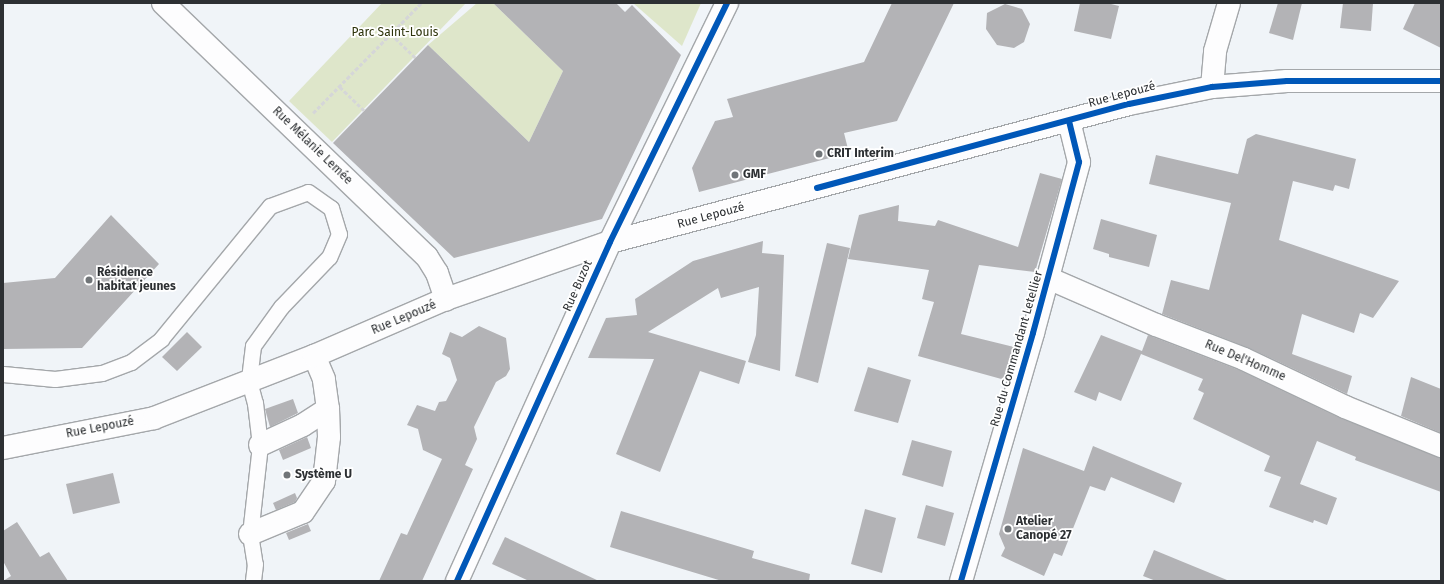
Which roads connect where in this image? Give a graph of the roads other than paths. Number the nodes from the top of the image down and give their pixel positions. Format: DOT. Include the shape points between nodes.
graph roads {
  1 [pos="163,3"];
  2 [pos="727,3"];
  3 [pos="1229,3"];
  4 [pos="1441,81"];
  5 [pos="1212,87"];
  6 [pos="1069,121"];
  7 [pos="610,242"];
  8 [pos="1048,278"];
  9 [pos="446,299"];
  10 [pos="314,356"];
  11 [pos="3,374"];
  12 [pos="249,381"];
  13 [pos="328,409"];
  14 [pos="260,445"];
  15 [pos="1441,446"];
  16 [pos="3,448"];
  17 [pos="250,534"];
  18 [pos="253,581"];
  19 [pos="457,581"];
  20 [pos="961,581"];
  1 -- 9 [label="street, Rue Mélanie Lemée" via="427,257"];
  2 -- 7 [label="street, Rue Buzot"];
  3 -- 5 [label="street" via="1215,51"];
  4 -- 5 [label="street, Rue Lepouzé" via="1287,81"];
  5 -- 6 [label="street, Rue Lepouzé" via="1149,99"];
  6 -- 7 [label="street, Rue Lepouzé"];
  6 -- 8 [label="street, Rue du Commandant Letellier" via="1078,162"];
  7 -- 9 [label="street, Rue Lepouzé"];
  7 -- 19 [label="street, Rue Buzot"];
  8 -- 15 [label="street, Rue Del'Homme" via="1156,326 1244,359 1345,407"];
  8 -- 20 [label="street, Rue du Commandant Letellier"];
  9 -- 10 [label="street, Rue Lepouzé"];
  10 -- 12 [label="street, Rue Lepouzé"];
  10 -- 13 [label="street" via="324,379"];
  11 -- 12 [label="lane" via="55,379 102,373 131,362 161,339 270,206 308,192 332,208 339,234 329,257 281,307 253,346"];
  12 -- 14 [label="lane" via="255,403"];
  12 -- 16 [label="street, Rue Lepouzé" via="154,418"];
  13 -- 14 [label="street"];
  13 -- 17 [label="street" via="329,437 324,481 303,512"];
  14 -- 17 [label="lane"];
  17 -- 18 [label="lane" via="255,564"];
}
